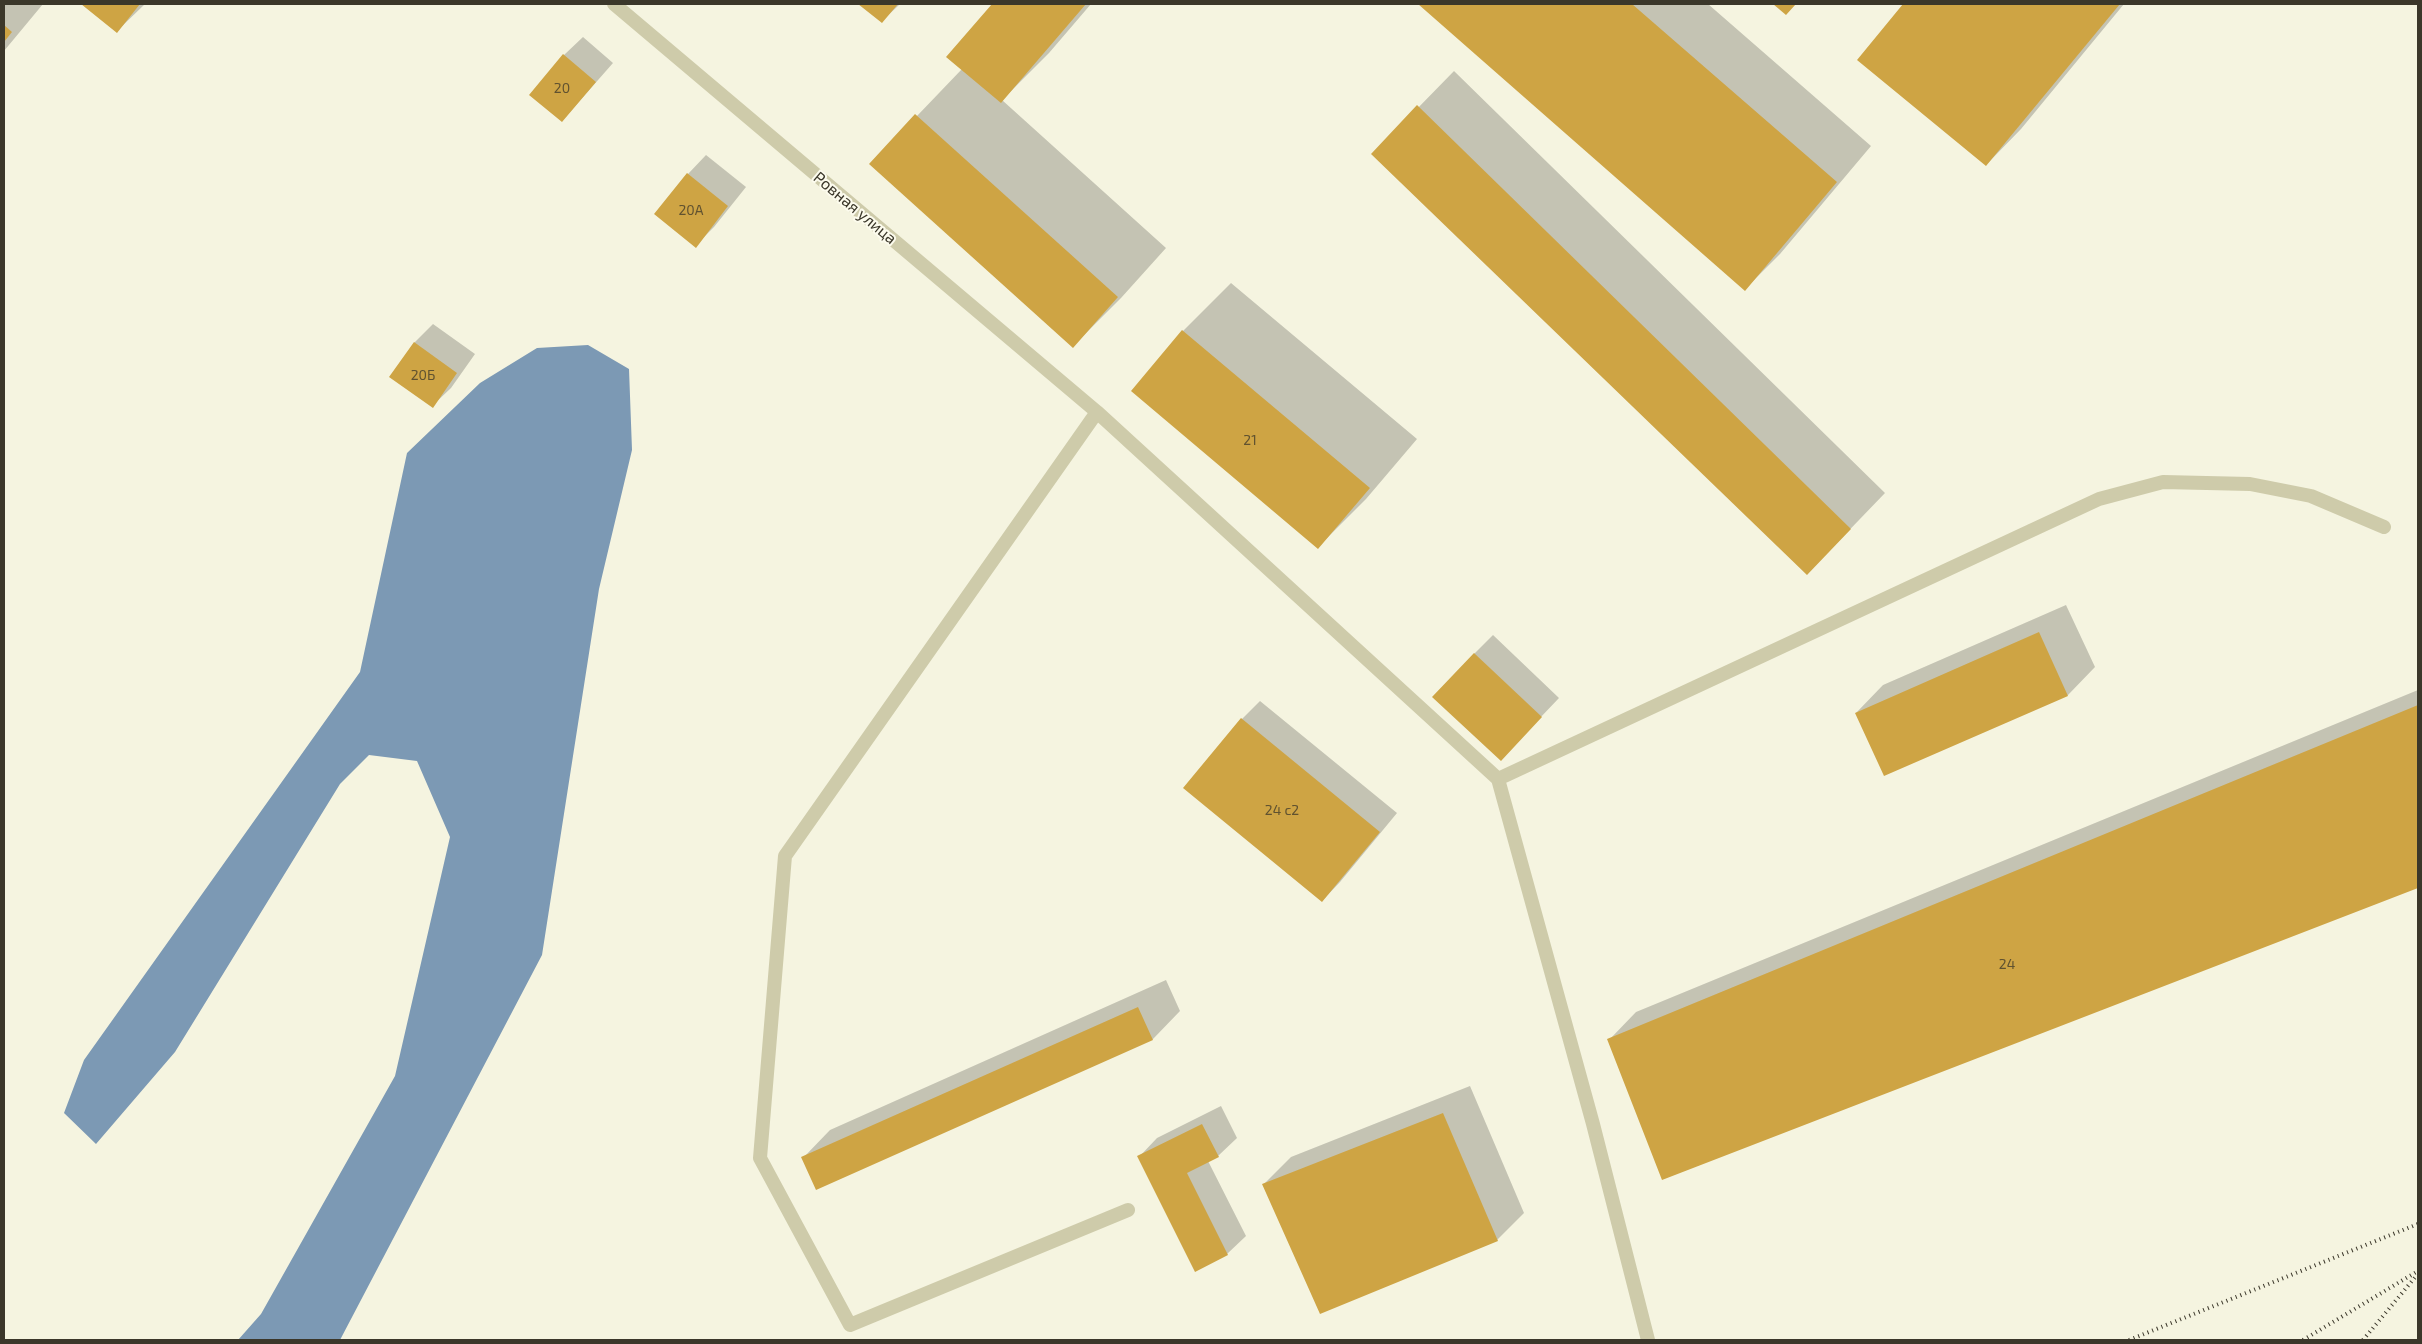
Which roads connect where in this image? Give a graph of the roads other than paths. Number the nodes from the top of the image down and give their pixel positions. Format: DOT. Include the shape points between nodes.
graph roads {
  1 [pos="614,4"];
  2 [pos="1097,412"];
  3 [pos="2384,527"];
  4 [pos="1498,779"];
  5 [pos="1128,1210"];
  6 [pos="1648,1340"];
  1 -- 2 [label="lane, Ровная улица"];
  2 -- 4 [label="lane, Ровная улица"];
  2 -- 5 [label="lane" via="785,856 760,1158 850,1325"];
  3 -- 4 [label="lane" via="2311,496 2250,484 2163,482 2100,499"];
  4 -- 6 [label="lane"];
}
